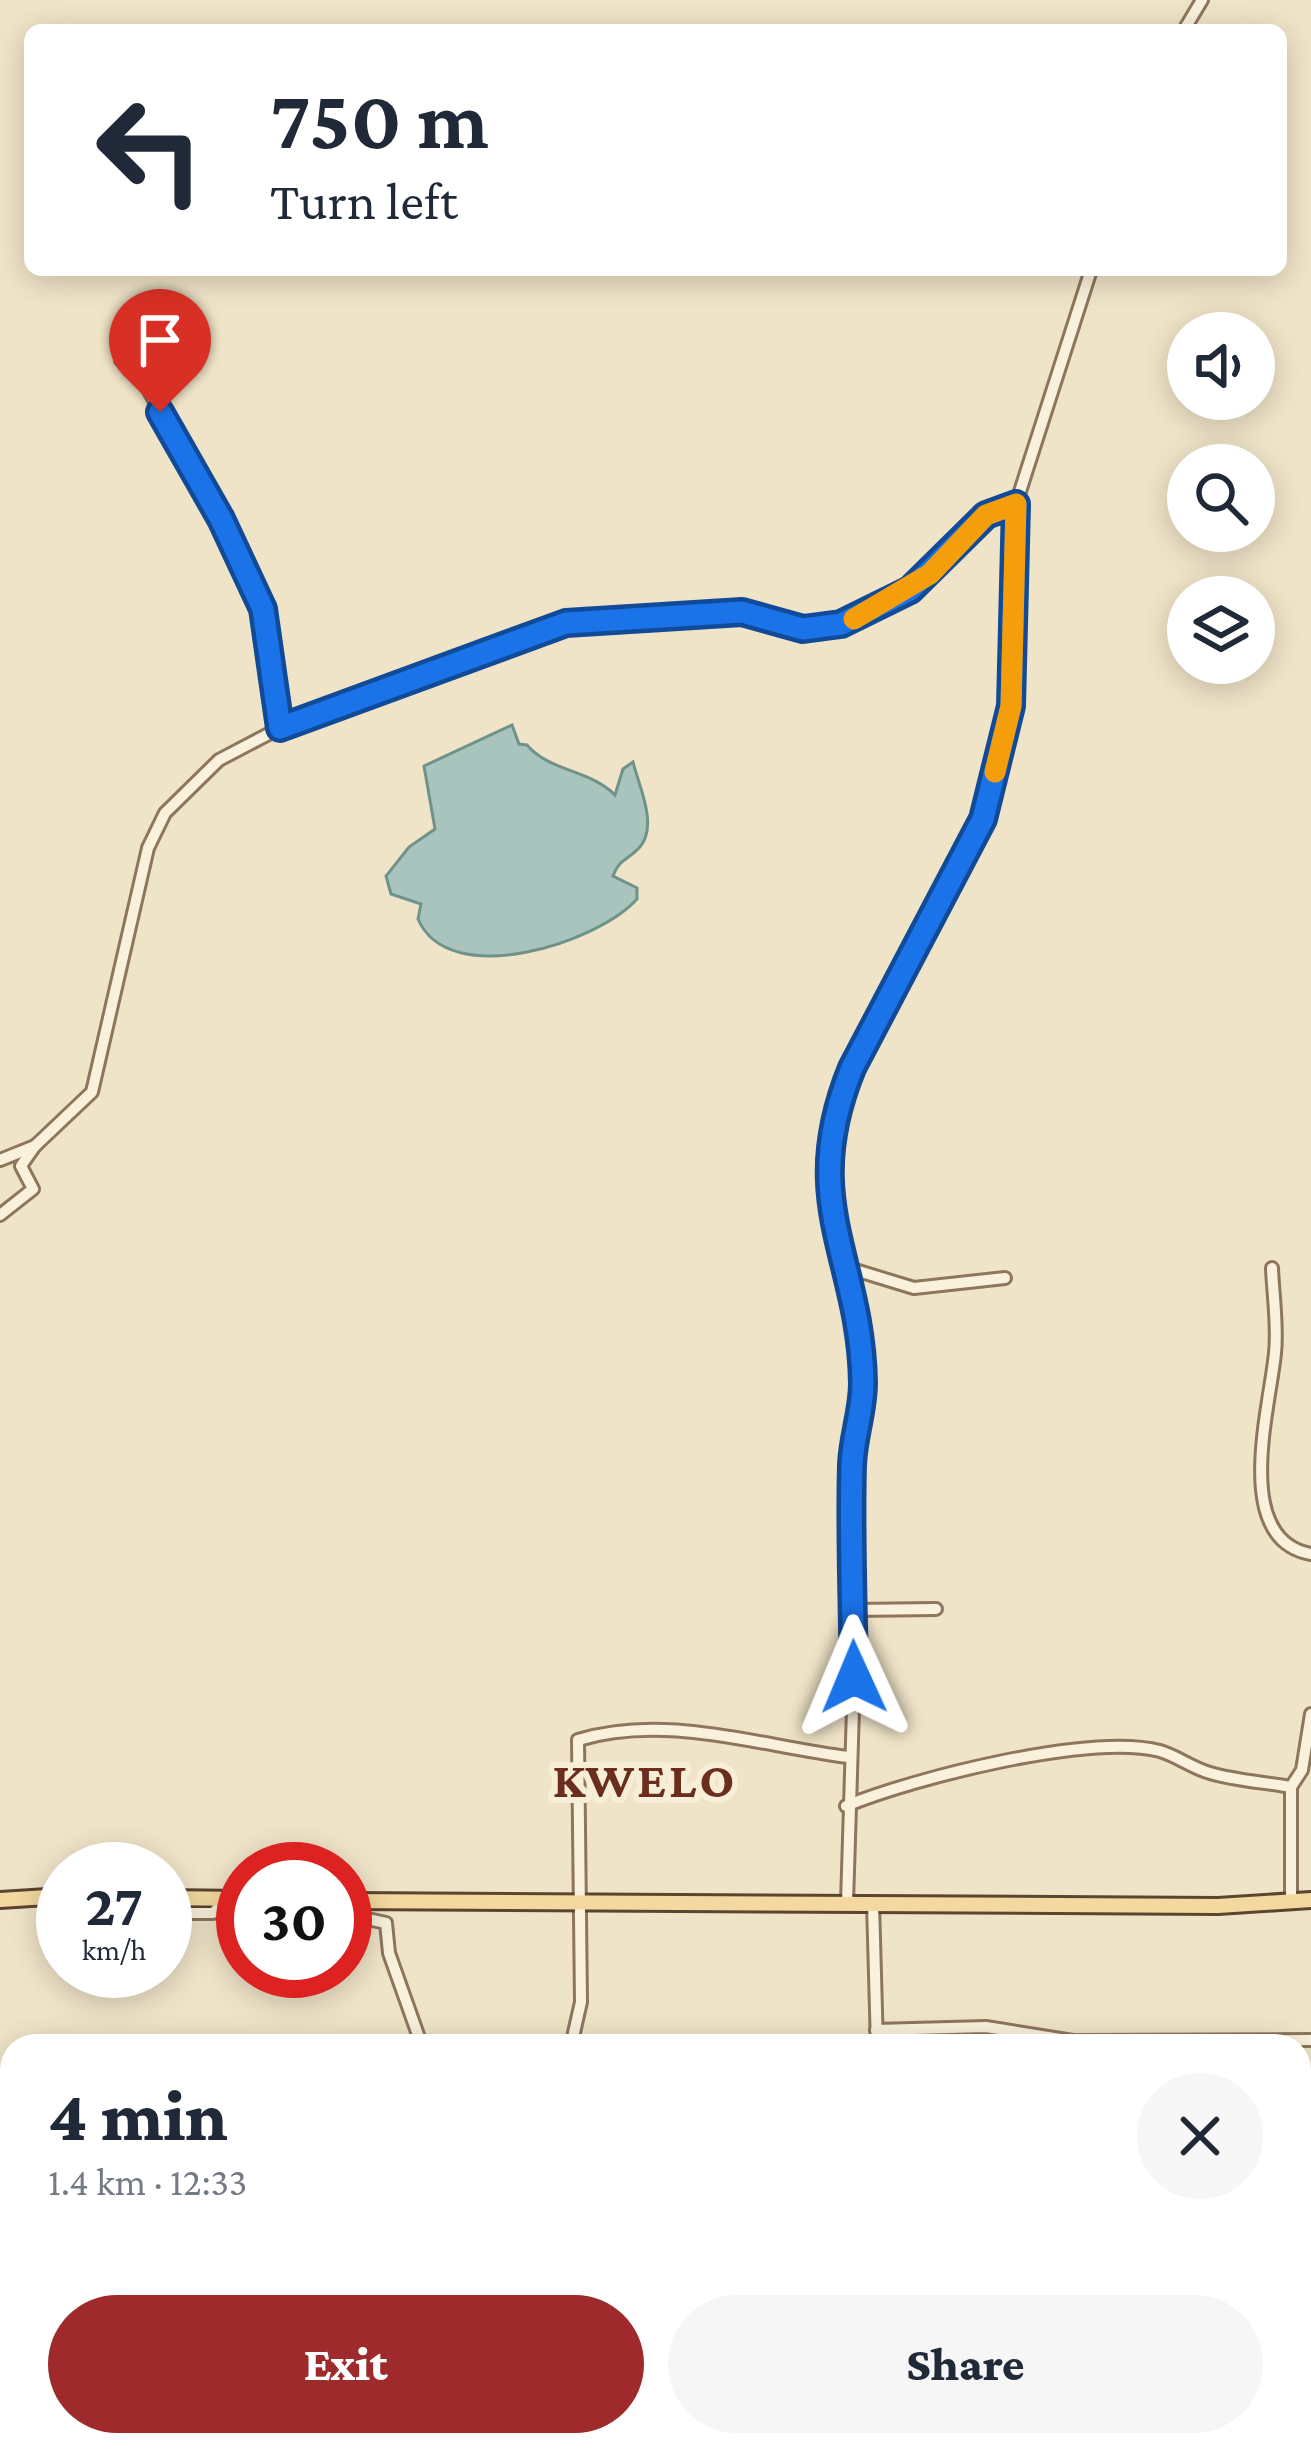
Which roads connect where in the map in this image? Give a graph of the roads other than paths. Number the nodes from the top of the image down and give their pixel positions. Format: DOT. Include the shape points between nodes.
graph roads {
  1 [pos="1089,276"];
  2 [pos="121,360"];
  3 [pos="1016,504"];
  4 [pos="280,728"];
  5 [pos="35,1146"];
  6 [pos="0,1160"];
  7 [pos="0,1215"];
  8 [pos="842,1266"];
  9 [pos="1272,1268"];
  10 [pos="1005,1278"];
  11 [pos="1311,1554"];
  12 [pos="854,1610"];
  13 [pos="936,1610"];
  14 [pos="1311,1714"];
  15 [pos="848,1757"];
  16 [pos="1292,1787"];
  17 [pos="846,1806"];
  18 [pos="36,1898"];
  19 [pos="0,1900"];
  20 [pos="372,1900"];
  21 [pos="1311,1900"];
  22 [pos="1291,1901"];
  23 [pos="582,1902"];
  24 [pos="847,1903"];
  25 [pos="873,1903"];
  26 [pos="372,1920"];
  27 [pos="876,2030"];
  28 [pos="418,2034"];
  29 [pos="574,2034"];
  30 [pos="876,2034"];
  31 [pos="1030,2034"];
  1 -- 3 [label="street"];
  2 -- 4 [label="street" via="142,377 249,573 269,637"];
  3 -- 4 [label="street" via="986,515 910,590 841,624 803,629 742,612 566,623"];
  3 -- 8 [label="street" via="1011,706 980,832 892,985 830,1132 828,1194"];
  4 -- 5 [label="street" via="218,760 165,813 134,895 92,1092"];
  5 -- 6 [label="street"];
  5 -- 7 [label="street" via="21,1166 33,1190"];
  8 -- 10 [label="street" via="914,1288"];
  8 -- 12 [label="street" via="863,1378 852,1466"];
  9 -- 11 [label="street" via="1276,1351 1262,1440 1266,1516 1282,1543"];
  12 -- 13 [label="street"];
  12 -- 15 [label="street"];
  14 -- 16 [label="street"];
  15 -- 17 [label="street"];
  15 -- 23 [label="street" via="690,1731 578,1740"];
  16 -- 17 [label="street" via="1213,1774 1162,1752 1052,1752"];
  16 -- 22 [label="street"];
  17 -- 24 [label="street"];
  18 -- 19 [label="main road"];
  20 -- 23 [label="main road"];
  21 -- 22 [label="main road"];
  22 -- 25 [label="main road"];
  23 -- 24 [label="main road"];
  23 -- 29 [label="street"];
  24 -- 25 [label="main road"];
  25 -- 27 [label="street"];
  26 -- 28 [label="street" via="386,1923"];
  27 -- 30 [label="street"];
  27 -- 31 [label="street"];
}
